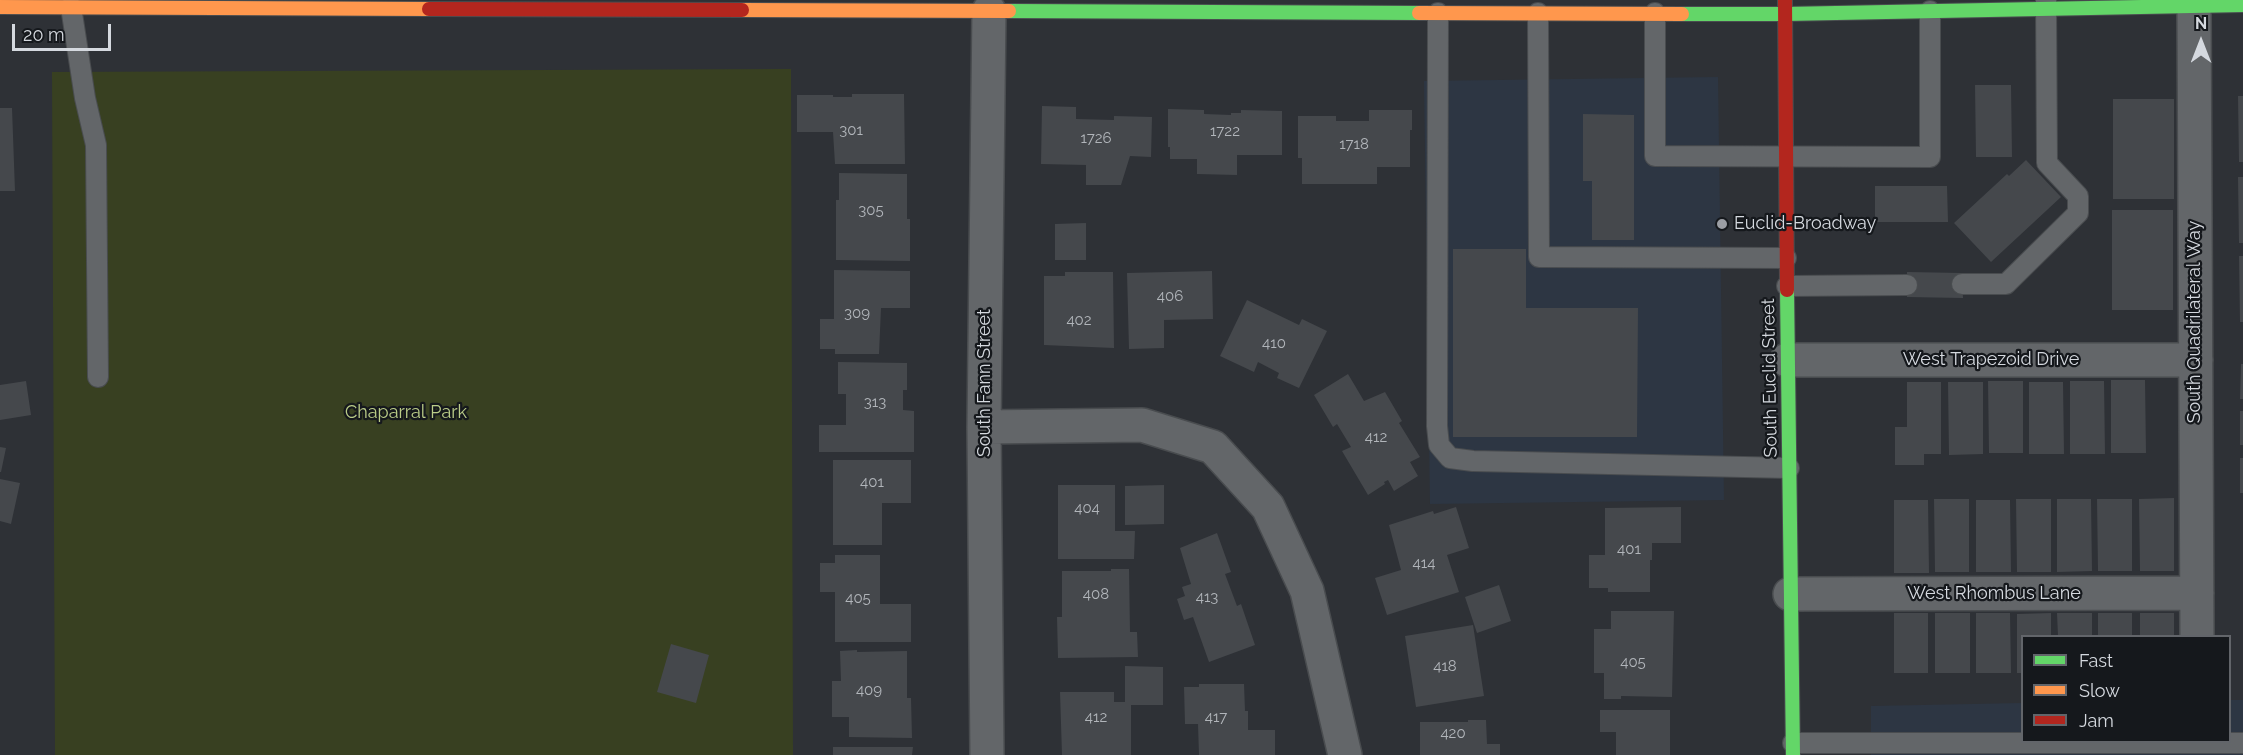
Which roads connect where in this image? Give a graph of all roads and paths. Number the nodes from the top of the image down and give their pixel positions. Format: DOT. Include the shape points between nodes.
graph roads {
  1 [pos="315,4"];
  2 [pos="417,4"];
  3 [pos="490,4"];
  4 [pos="2046,4"];
  5 [pos="2239,4"];
  6 [pos="20,5"];
  7 [pos="690,5"];
  8 [pos="766,5"];
  9 [pos="851,5"];
  10 [pos="1284,6"];
  11 [pos="71,7"];
  12 [pos="1785,7"];
  13 [pos="2194,7"];
  14 [pos="989,10"];
  15 [pos="1930,11"];
  16 [pos="1437,13"];
  17 [pos="1538,13"];
  18 [pos="1654,13"];
  19 [pos="1786,157"];
  20 [pos="1786,258"];
  21 [pos="1962,284"];
  22 [pos="1907,285"];
  23 [pos="1787,286"];
  24 [pos="1787,360"];
  25 [pos="2196,360"];
  26 [pos="98,377"];
  27 [pos="984,427"];
  28 [pos="1789,468"];
  29 [pos="2198,593"];
  30 [pos="1790,594"];
  31 [pos="2198,635"];
  32 [pos="2243,743"];
  33 [pos="1793,749"];
  34 [pos="1934,749"];
  35 [pos="987,755"];
  36 [pos="1345,755"];
  1 -- 2 [label="main road"];
  1 -- 11 [label="main road"];
  2 -- 3 [label="main road"];
  3 -- 7 [label="main road"];
  4 -- 13 [label="main road"];
  4 -- 15 [label="main road"];
  4 -- 21 [label="lane" via="2047,163 2078,196 2078,213 2006,284"];
  5 -- 13 [label="main road"];
  6 -- 11 [label="main road"];
  7 -- 8 [label="main road"];
  8 -- 9 [label="main road"];
  9 -- 14 [label="main road"];
  10 -- 14 [label="main road"];
  10 -- 16 [label="main road"];
  11 -- 26 [label="lane" via="96,145"];
  12 -- 15 [label="main road"];
  12 -- 18 [label="main road"];
  12 -- 19 [label="main road, South Euclid Street"];
  13 -- 25 [label="street, South Quadrilateral Way"];
  14 -- 27 [label="street, South Fann Street"];
  15 -- 19 [label="lane" via="1930,157"];
  16 -- 17 [label="main road"];
  16 -- 28 [label="lane" via="1439,445 1450,458 1473,461"];
  17 -- 18 [label="main road"];
  17 -- 20 [label="lane" via="1539,257"];
  18 -- 19 [label="lane" via="1656,156"];
  19 -- 20 [label="main road, South Euclid Street"];
  20 -- 23 [label="main road, South Euclid Street"];
  22 -- 23 [label="lane"];
  23 -- 24 [label="main road, South Euclid Street"];
  24 -- 25 [label="street, West Trapezoid Drive"];
  24 -- 28 [label="main road, South Euclid Street"];
  25 -- 29 [label="street, South Quadrilateral Way"];
  27 -- 35 [label="street, South Fann Street"];
  27 -- 36 [label="street" via="1142,425 1213,447 1268,507 1307,591"];
  28 -- 30 [label="main road, South Euclid Street"];
  29 -- 30 [label="street, West Rhombus Lane"];
  29 -- 31 [label="street, South Quadrilateral Way"];
  30 -- 33 [label="main road, South Euclid Street"];
  32 -- 34 [label="lane"];
  33 -- 34 [label="lane"];
}
